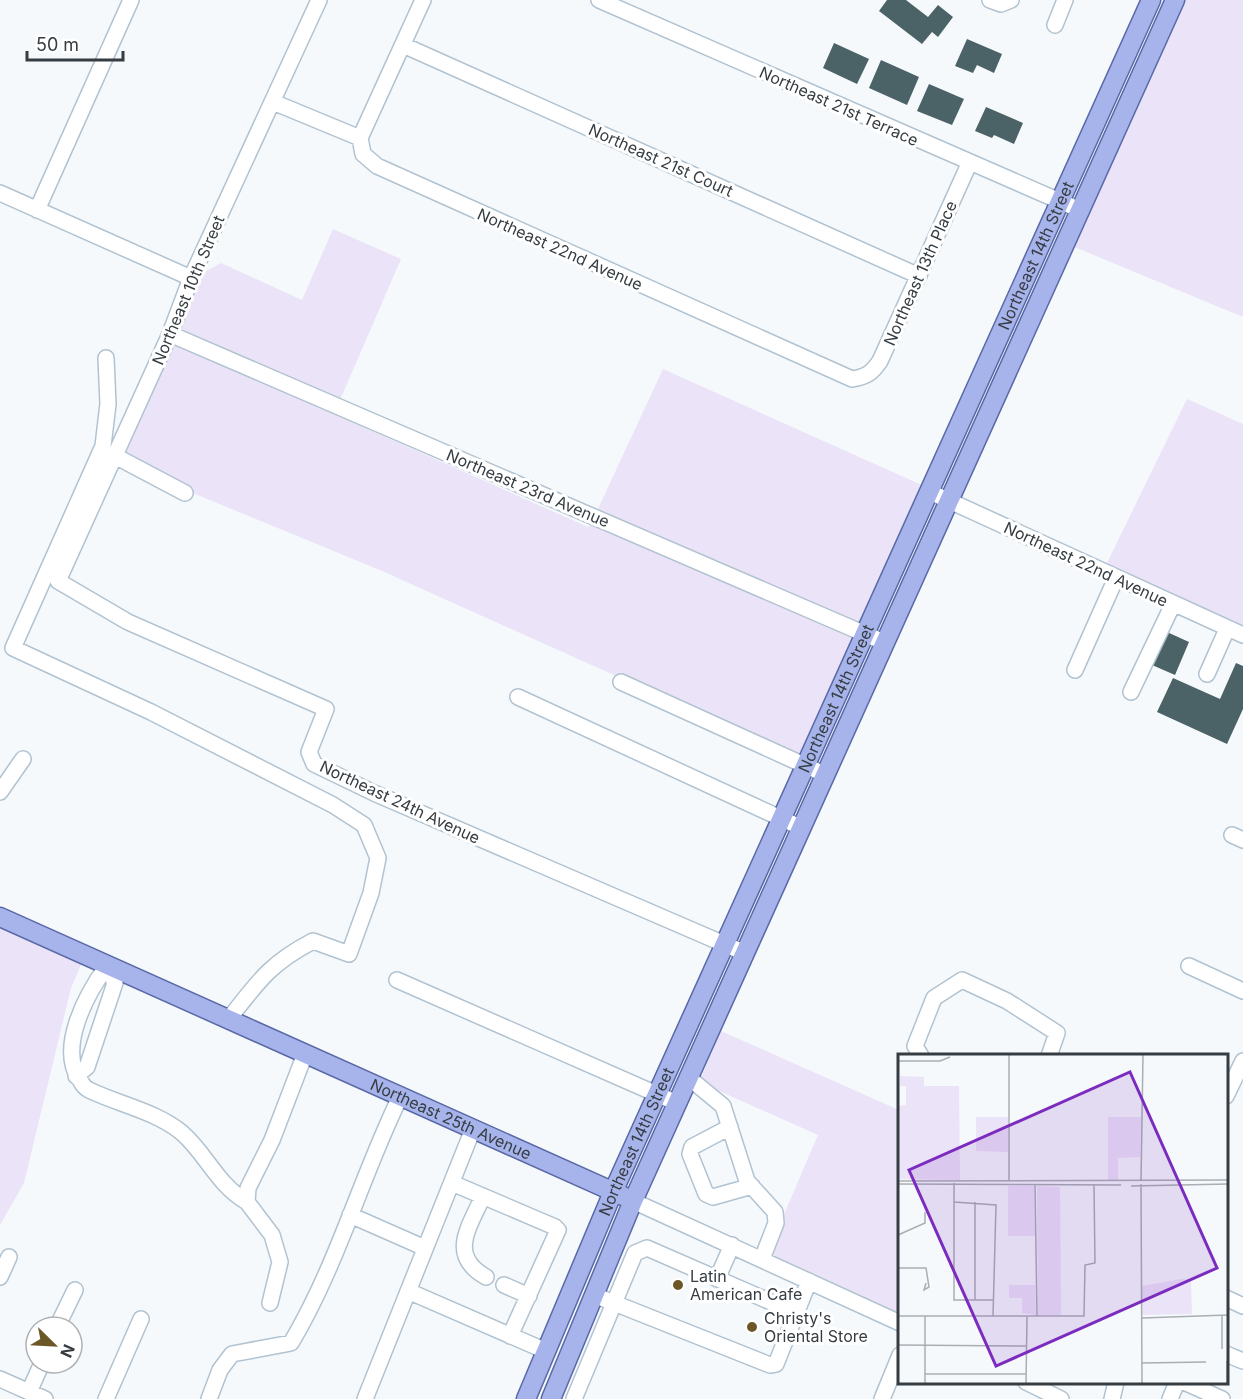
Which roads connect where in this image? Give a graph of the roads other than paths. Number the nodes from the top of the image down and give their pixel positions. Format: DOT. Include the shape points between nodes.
graph roads {
  1 [pos="131,0"];
  2 [pos="320,0"];
  3 [pos="423,0"];
  4 [pos="598,0"];
  5 [pos="990,0"];
  6 [pos="1011,0"];
  7 [pos="1065,0"];
  8 [pos="1151,0"];
  9 [pos="1175,0"];
  10 [pos="1055,25"];
  11 [pos="403,45"];
  12 [pos="273,102"];
  13 [pos="360,138"];
  14 [pos="969,164"];
  15 [pos="0,193"];
  16 [pos="1060,202"];
  17 [pos="37,210"];
  18 [pos="1080,210"];
  19 [pos="919,276"];
  20 [pos="191,278"];
  21 [pos="170,334"];
  22 [pos="106,358"];
  23 [pos="863,377"];
  24 [pos="115,456"];
  25 [pos="930,492"];
  26 [pos="184,493"];
  27 [pos="949,501"];
  28 [pos="1116,578"];
  29 [pos="58,581"];
  30 [pos="1173,604"];
  31 [pos="1227,629"];
  32 [pos="866,634"];
  33 [pos="1243,635"];
  34 [pos="886,643"];
  35 [pos="6,646"];
  36 [pos="1075,670"];
  37 [pos="1207,674"];
  38 [pos="621,682"];
  39 [pos="1131,692"];
  40 [pos="518,697"];
  41 [pos="23,759"];
  42 [pos="806,766"];
  43 [pos="826,776"];
  44 [pos="0,792"];
  45 [pos="782,819"];
  46 [pos="802,828"];
  47 [pos="0,917"];
  48 [pos="725,944"];
  49 [pos="746,953"];
  50 [pos="107,966"];
  51 [pos="1189,966"];
  52 [pos="397,980"];
  53 [pos="1243,991"];
  54 [pos="228,1020"];
  55 [pos="305,1054"];
  56 [pos="920,1054"];
  57 [pos="1050,1054"];
  58 [pos="1243,1061"];
  59 [pos="76,1076"];
  60 [pos="689,1078"];
  61 [pos="1228,1094"];
  62 [pos="658,1095"];
  63 [pos="400,1097"];
  64 [pos="677,1103"];
  65 [pos="729,1127"];
  66 [pos="473,1129"];
  67 [pos="452,1183"];
  68 [pos="752,1186"];
  69 [pos="613,1192"];
  70 [pos="483,1196"];
  71 [pos="633,1201"];
  72 [pos="247,1202"];
  73 [pos="350,1215"];
  74 [pos="732,1245"];
  75 [pos="425,1248"];
  76 [pos="9,1257"];
  77 [pos="762,1258"];
  78 [pos="0,1277"];
  79 [pos="486,1277"];
  80 [pos="717,1279"];
  81 [pos="809,1281"];
  82 [pos="504,1285"];
  83 [pos="75,1290"];
  84 [pos="408,1291"];
  85 [pos="594,1295"];
  86 [pos="529,1296"];
  87 [pos="1228,1298"];
  88 [pos="270,1303"];
  89 [pos="614,1303"];
  90 [pos="1243,1306"];
  91 [pos="796,1313"];
  92 [pos="63,1315"];
  93 [pos="141,1319"];
  94 [pos="898,1322"];
  95 [pos="510,1336"];
  96 [pos="577,1336"];
  97 [pos="597,1343"];
  98 [pos="546,1352"];
  99 [pos="1228,1354"];
  100 [pos="898,1360"];
  101 [pos="1243,1361"];
  102 [pos="37,1375"];
  103 [pos="0,1379"];
  104 [pos="1028,1384"];
  105 [pos="1116,1384"];
  106 [pos="1178,1384"];
  107 [pos="1186,1384"];
  108 [pos="29,1392"];
  109 [pos="552,1395"];
  110 [pos="45,1399"];
  111 [pos="106,1399"];
  112 [pos="209,1399"];
  113 [pos="365,1399"];
  114 [pos="526,1399"];
  115 [pos="573,1399"];
  116 [pos="882,1399"];
  117 [pos="1061,1399"];
  118 [pos="1112,1399"];
  119 [pos="1170,1399"];
  120 [pos="1222,1399"];
  1 -- 17 [label="street"];
  2 -- 12 [label="street, Northeast 10th Street"];
  3 -- 11 [label="street"];
  4 -- 14 [label="street, Northeast 21st Terrace"];
  5 -- 6 [label="street" via="1001,4"];
  7 -- 10 [label="street"];
  8 -- 16 [label="main road, Northeast 14th Street"];
  9 -- 18 [label="main road, Northeast 14th Street"];
  11 -- 13 [label="street"];
  11 -- 19 [label="street, Northeast 21st Court"];
  12 -- 13 [label="street"];
  12 -- 20 [label="street, Northeast 10th Street"];
  13 -- 23 [label="street, Northeast 22nd Avenue" via="363,154 377,166 842,375 852,379"];
  14 -- 16 [label="street, Northeast 21st Terrace"];
  14 -- 19 [label="street, Northeast 13th Place"];
  15 -- 17 [label="street"];
  16 -- 18 [label="street, Northeast 21st Terrace"];
  16 -- 25 [label="main road, Northeast 14th Street"];
  17 -- 20 [label="street"];
  18 -- 27 [label="main road, Northeast 14th Street"];
  19 -- 23 [label="street, Northeast 13th Place" via="880,361"];
  20 -- 21 [label="street, Northeast 10th Street"];
  21 -- 24 [label="street, Northeast 10th Street"];
  21 -- 32 [label="street, Northeast 23rd Avenue"];
  22 -- 35 [label="street" via="108,404 103,446"];
  24 -- 26 [label="street"];
  24 -- 29 [label="street, Northeast 10th Street"];
  25 -- 27 [label="street, Northeast 22nd Avenue"];
  25 -- 32 [label="main road, Northeast 14th Street"];
  27 -- 28 [label="street, Northeast 22nd Avenue"];
  27 -- 34 [label="main road, Northeast 14th Street"];
  28 -- 30 [label="street, Northeast 22nd Avenue"];
  28 -- 36 [label="street"];
  29 -- 48 [label="street, Northeast 24th Avenue" via="128,622 326,709 309,752 314,764"];
  30 -- 31 [label="street, Northeast 22nd Avenue"];
  30 -- 39 [label="street"];
  31 -- 33 [label="street, Northeast 22nd Avenue"];
  31 -- 37 [label="street"];
  32 -- 34 [label="street, Northeast 23rd Avenue"];
  32 -- 42 [label="main road, Northeast 14th Street"];
  34 -- 43 [label="main road, Northeast 14th Street"];
  35 -- 54 [label="street" via="181,728 333,805 364,825 378,858 371,892 349,954 313,941 289,954 267,970"];
  38 -- 42 [label="street"];
  40 -- 45 [label="street"];
  41 -- 44 [label="street"];
  42 -- 43 [label="street"];
  42 -- 45 [label="main road, Northeast 14th Street"];
  43 -- 46 [label="main road, Northeast 14th Street"];
  45 -- 46 [label="street"];
  45 -- 48 [label="main road, Northeast 14th Street"];
  46 -- 49 [label="main road, Northeast 14th Street"];
  47 -- 50 [label="main road, Northeast 25th Avenue"];
  48 -- 49 [label="street, Northeast 24th Avenue"];
  48 -- 62 [label="main road, Northeast 14th Street"];
  49 -- 60 [label="main road, Northeast 14th Street"];
  50 -- 54 [label="main road, Northeast 25th Avenue"];
  50 -- 59 [label="street" via="94,984 75,1032 71,1058"];
  50 -- 59 [label="street" via="115,983 87,1067"];
  51 -- 53 [label="street"];
  52 -- 62 [label="street"];
  54 -- 55 [label="main road, Northeast 25th Avenue"];
  55 -- 63 [label="main road, Northeast 25th Avenue"];
  55 -- 72 [label="street" via="272,1140 248,1188"];
  56 -- 57 [label="street" via="915,1046 934,998 962,980 1007,1000 1057,1033"];
  58 -- 61 [label="street"];
  59 -- 72 [label="street" via="86,1089 181,1132 224,1186"];
  60 -- 64 [label="main road, Northeast 14th Street"];
  60 -- 65 [label="street" via="723,1106"];
  62 -- 64 [label="street"];
  62 -- 69 [label="main road, Northeast 14th Street"];
  63 -- 66 [label="main road, Northeast 25th Avenue"];
  63 -- 73 [label="street"];
  64 -- 71 [label="main road, Northeast 14th Street"];
  65 -- 68 [label="street"];
  65 -- 68 [label="street" via="693,1147 690,1154 706,1194 713,1197"];
  66 -- 67 [label="street"];
  66 -- 69 [label="main road, Northeast 25th Avenue"];
  67 -- 70 [label="street"];
  67 -- 75 [label="street"];
  68 -- 77 [label="street" via="775,1212 776,1223"];
  69 -- 71 [label="main road, Northeast 25th Avenue"];
  69 -- 98 [label="main road, Northeast 14th Street"];
  70 -- 79 [label="street" via="464,1241 463,1253 468,1263"];
  70 -- 86 [label="street" via="558,1230"];
  71 -- 74 [label="street, Northeast 25th Avenue"];
  71 -- 85 [label="main road, Northeast 14th Street"];
  72 -- 88 [label="street" via="272,1235 280,1262"];
  73 -- 75 [label="street"];
  73 -- 112 [label="street" via="291,1343 232,1354 220,1370"];
  74 -- 77 [label="street, Northeast 25th Avenue"];
  74 -- 80 [label="street"];
  75 -- 84 [label="street"];
  76 -- 78 [label="street"];
  77 -- 81 [label="street, Northeast 25th Avenue"];
  80 -- 89 [label="street" via="647,1248 635,1253"];
  80 -- 91 [label="street"];
  81 -- 91 [label="street"];
  81 -- 94 [label="street, Northeast 25th Avenue"];
  82 -- 86 [label="street"];
  83 -- 92 [label="street"];
  84 -- 95 [label="street"];
  84 -- 113 [label="street"];
  85 -- 89 [label="street"];
  85 -- 96 [label="main road, Northeast 14th Street"];
  86 -- 95 [label="street"];
  87 -- 90 [label="street"];
  89 -- 91 [label="street" via="770,1365 776,1364"];
  89 -- 97 [label="street"];
  93 -- 111 [label="street"];
  95 -- 98 [label="street"];
  96 -- 97 [label="street"];
  96 -- 109 [label="main road, Northeast 14th Street"];
  97 -- 115 [label="street"];
  98 -- 114 [label="main road, Northeast 14th Street"];
  99 -- 101 [label="street"];
  100 -- 116 [label="street"];
  102 -- 108 [label="street"];
  103 -- 108 [label="street"];
  104 -- 117 [label="street"];
  105 -- 118 [label="street"];
  106 -- 119 [label="street"];
  107 -- 120 [label="street"];
  108 -- 110 [label="street"];
  109 -- 115 [label="street"];
}
